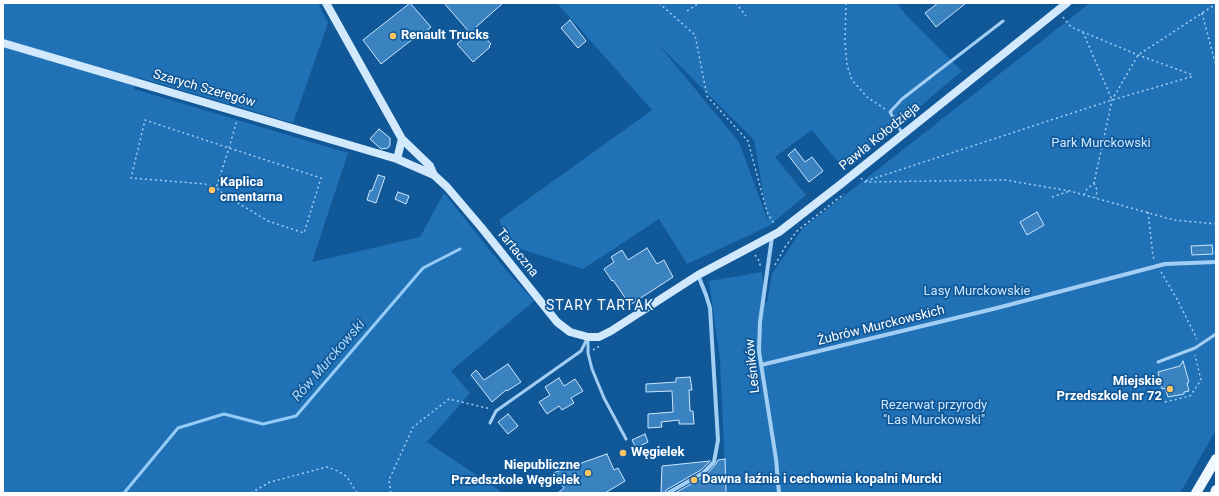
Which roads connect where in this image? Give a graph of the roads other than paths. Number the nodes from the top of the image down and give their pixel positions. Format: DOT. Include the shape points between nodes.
graph roads {
  1 [pos="326,3"];
  2 [pos="1067,3"];
  3 [pos="1003,21"];
  4 [pos="3,43"];
  5 [pos="903,134"];
  6 [pos="402,139"];
  7 [pos="397,159"];
  8 [pos="434,175"];
  9 [pos="772,236"];
  10 [pos="1216,262"];
  11 [pos="698,275"];
  12 [pos="1216,334"];
  13 [pos="588,337"];
  14 [pos="1158,362"];
  15 [pos="761,365"];
  16 [pos="490,423"];
  17 [pos="626,439"];
  18 [pos="1216,459"];
  19 [pos="668,493"];
  20 [pos="779,493"];
  21 [pos="1196,493"];
  1 -- 6 [label="street, Tartaczna"];
  2 -- 5 [label="street, Pawła Kołodzieja"];
  3 -- 5 [label="lane" via="890,112"];
  4 -- 7 [label="street, Szarych Szeregów"];
  5 -- 9 [label="street, Pawła Kołodzieja"];
  6 -- 7 [label="street"];
  6 -- 8 [label="street, Tartaczna" via="430,166"];
  7 -- 8 [label="street, Tartaczna"];
  8 -- 13 [label="street, Tartaczna" via="481,227 557,322 570,332"];
  9 -- 11 [label="street, Pawła Kołodzieja"];
  9 -- 15 [label="street, Leśników" via="760,322"];
  10 -- 15 [label="street, Żubrów Murckowskich" via="1165,264"];
  11 -- 13 [label="street, Pawła Kołodzieja" via="611,331"];
  11 -- 19 [label="street" via="710,308 718,440 714,462 703,473"];
  12 -- 14 [label="lane" via="1193,349"];
  13 -- 16 [label="lane" via="580,351 496,411"];
  13 -- 17 [label="lane" via="592,369"];
  15 -- 20 [label="street, Leśników"];
  18 -- 21 [label="main road"];
}
